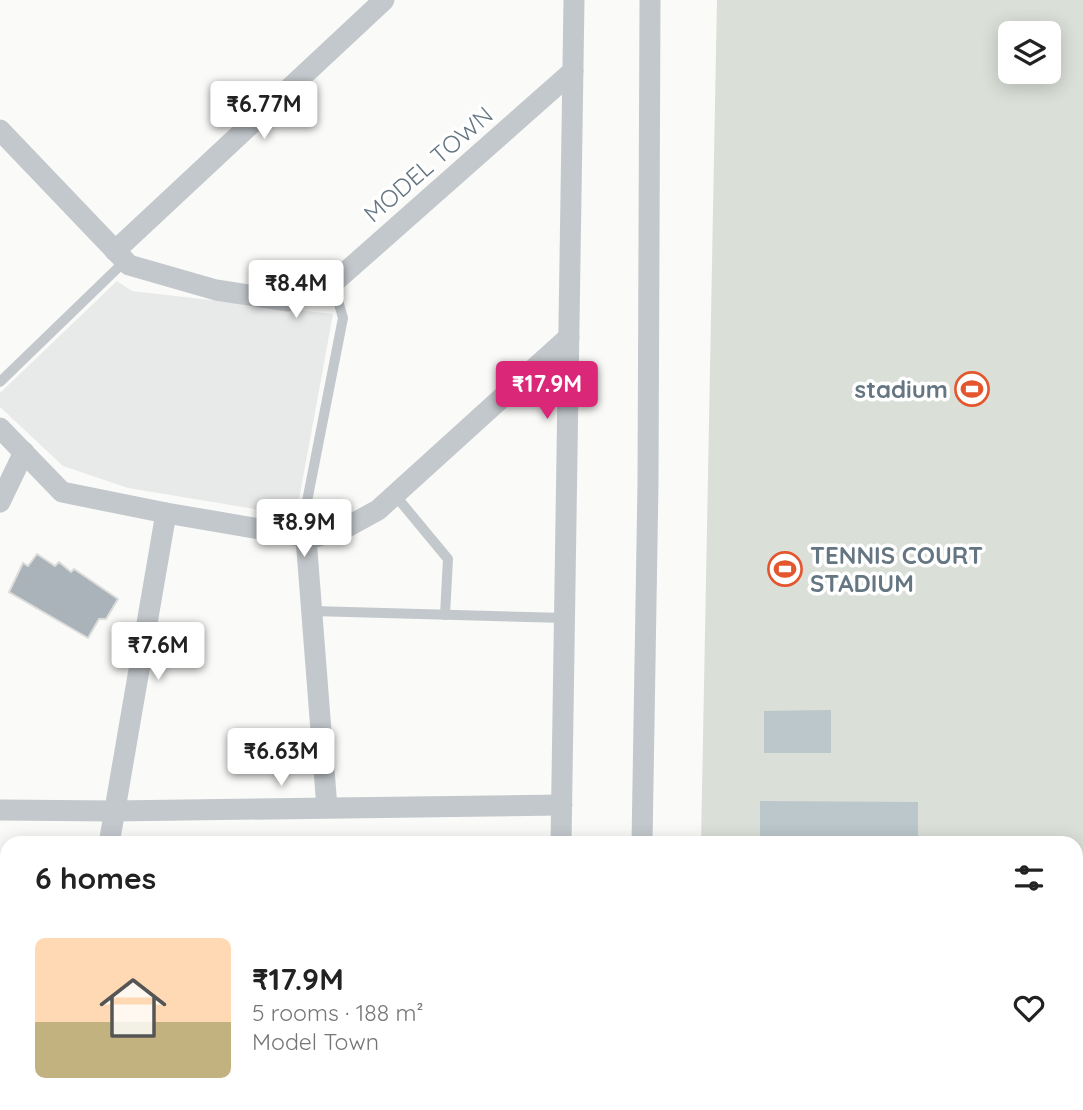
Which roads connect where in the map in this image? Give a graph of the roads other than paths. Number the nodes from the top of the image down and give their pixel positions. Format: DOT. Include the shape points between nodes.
graph roads {
  1 [pos="384,0"];
  2 [pos="575,0"];
  3 [pos="650,0"];
  4 [pos="573,71"];
  5 [pos="0,130"];
  6 [pos="120,256"];
  7 [pos="333,283"];
  8 [pos="569,337"];
  9 [pos="0,382"];
  10 [pos="0,428"];
  11 [pos="24,453"];
  12 [pos="395,495"];
  13 [pos="0,502"];
  14 [pos="166,513"];
  15 [pos="303,537"];
  16 [pos="312,611"];
  17 [pos="445,615"];
  18 [pos="565,618"];
  19 [pos="562,804"];
  20 [pos="327,808"];
  21 [pos="0,810"];
  22 [pos="114,811"];
  23 [pos="110,836"];
  24 [pos="561,836"];
  25 [pos="642,836"];
  1 -- 6 [label="street"];
  2 -- 4 [label="street"];
  3 -- 25 [label="street"];
  4 -- 7 [label="street, MODEL TOWN"];
  4 -- 8 [label="street"];
  5 -- 6 [label="street, MODEL TOWN"];
  6 -- 7 [label="street, MODEL TOWN" via="129,265 216,289 288,300"];
  6 -- 9 [label="lane"];
  7 -- 15 [label="lane" via="343,318"];
  8 -- 12 [label="street"];
  8 -- 18 [label="street"];
  10 -- 11 [label="street"];
  11 -- 13 [label="street"];
  11 -- 14 [label="street" via="61,492"];
  12 -- 15 [label="street" via="347,527"];
  12 -- 17 [label="lane" via="448,558"];
  14 -- 15 [label="street"];
  14 -- 22 [label="street"];
  15 -- 16 [label="street"];
  16 -- 17 [label="lane"];
  16 -- 20 [label="street"];
  17 -- 18 [label="lane"];
  18 -- 19 [label="street"];
  19 -- 20 [label="street"];
  19 -- 24 [label="street"];
  20 -- 22 [label="street"];
  21 -- 22 [label="street"];
  22 -- 23 [label="street"];
}
